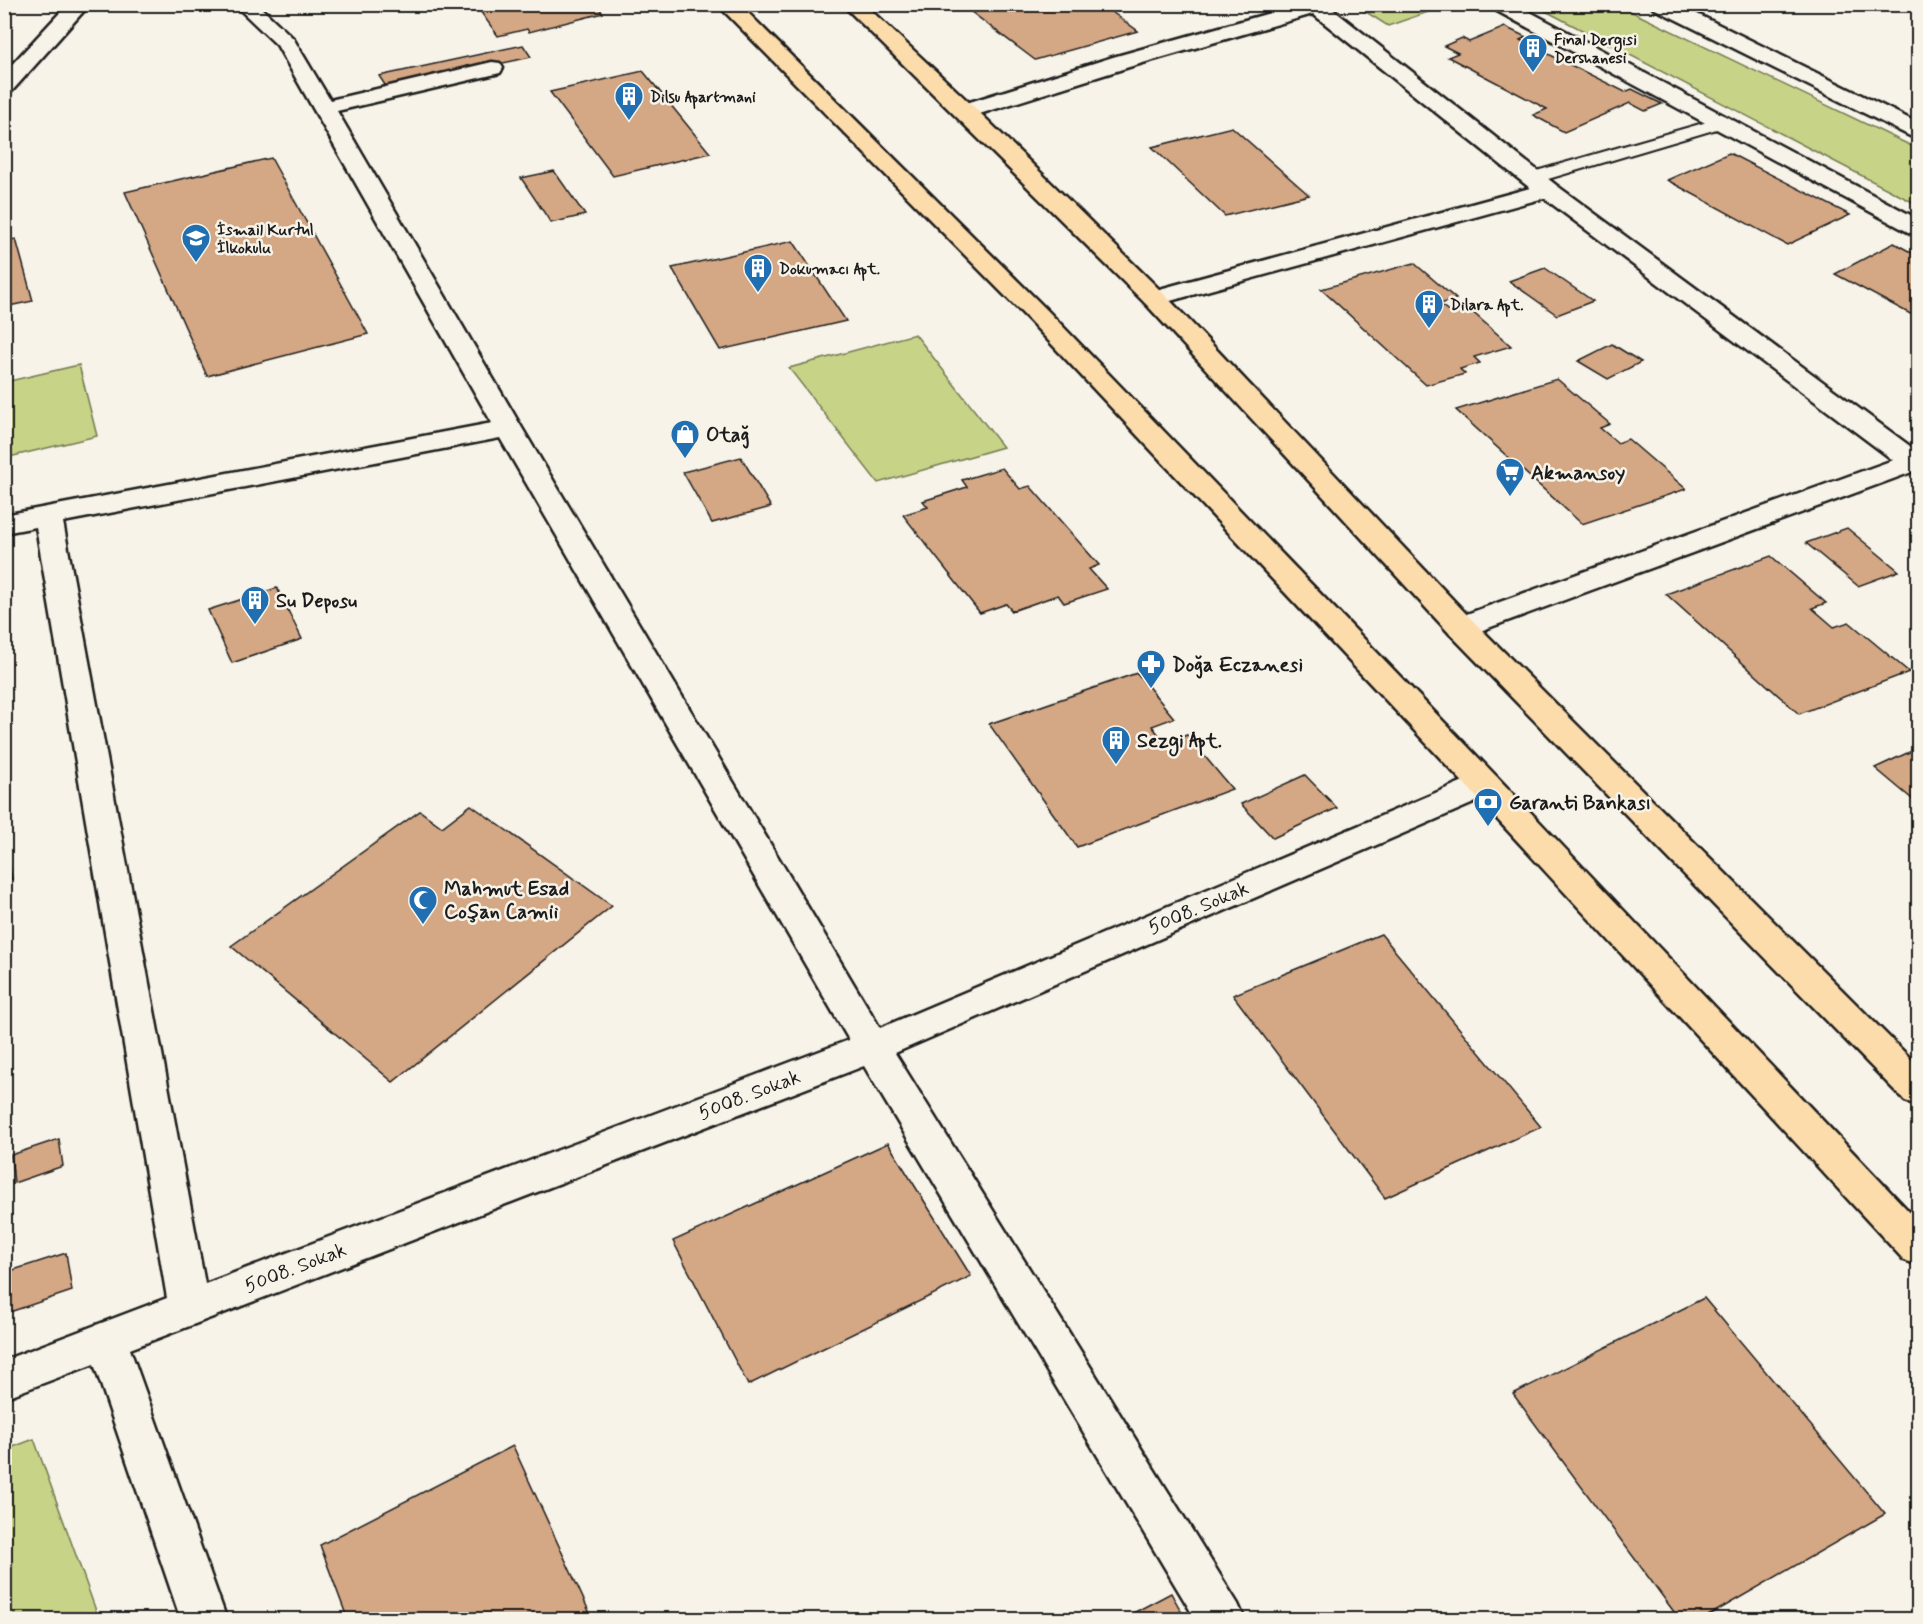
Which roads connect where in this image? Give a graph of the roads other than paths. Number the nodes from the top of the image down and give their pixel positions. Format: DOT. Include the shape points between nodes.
graph roads {
  1 [pos="80,4"];
  2 [pos="244,4"];
  3 [pos="727,4"];
  4 [pos="852,4"];
  5 [pos="1660,4"];
  6 [pos="1314,6"];
  7 [pos="1504,7"];
  8 [pos="492,68"];
  9 [pos="4,87"];
  10 [pos="323,108"];
  11 [pos="965,111"];
  12 [pos="1721,123"];
  13 [pos="1918,131"];
  14 [pos="1540,184"];
  15 [pos="1918,228"];
  16 [pos="1154,298"];
  17 [pos="508,428"];
  18 [pos="1917,462"];
  19 [pos="48,516"];
  20 [pos="4,524"];
  21 [pos="1461,627"];
  22 [pos="1485,785"];
  23 [pos="872,1047"];
  24 [pos="1918,1090"];
  25 [pos="1918,1248"];
  26 [pos="189,1307"];
  27 [pos="106,1339"];
  28 [pos="4,1379"];
  29 [pos="204,1620"];
  30 [pos="1222,1620"];
  1 -- 9 [label="street"];
  2 -- 10 [label="street" via="286,42"];
  3 -- 22 [label="main road" via="1039,316"];
  4 -- 11 [label="main road"];
  5 -- 13 [label="street"];
  6 -- 11 [label="street"];
  6 -- 14 [label="street"];
  7 -- 12 [label="street"];
  8 -- 10 [label="street"];
  10 -- 17 [label="street"];
  11 -- 16 [label="main road"];
  12 -- 14 [label="lane"];
  12 -- 15 [label="street"];
  14 -- 16 [label="street"];
  14 -- 18 [label="street"];
  16 -- 21 [label="main road"];
  17 -- 19 [label="street"];
  17 -- 23 [label="street"];
  18 -- 21 [label="street"];
  19 -- 20 [label="street"];
  19 -- 26 [label="street"];
  21 -- 24 [label="main road"];
  22 -- 23 [label="street, 5008. Sokak"];
  22 -- 25 [label="main road"];
  23 -- 26 [label="street, 5008. Sokak"];
  23 -- 30 [label="street"];
  26 -- 27 [label="street, 5008. Sokak"];
  27 -- 28 [label="street, 5008. Sokak"];
  27 -- 29 [label="street"];
}
